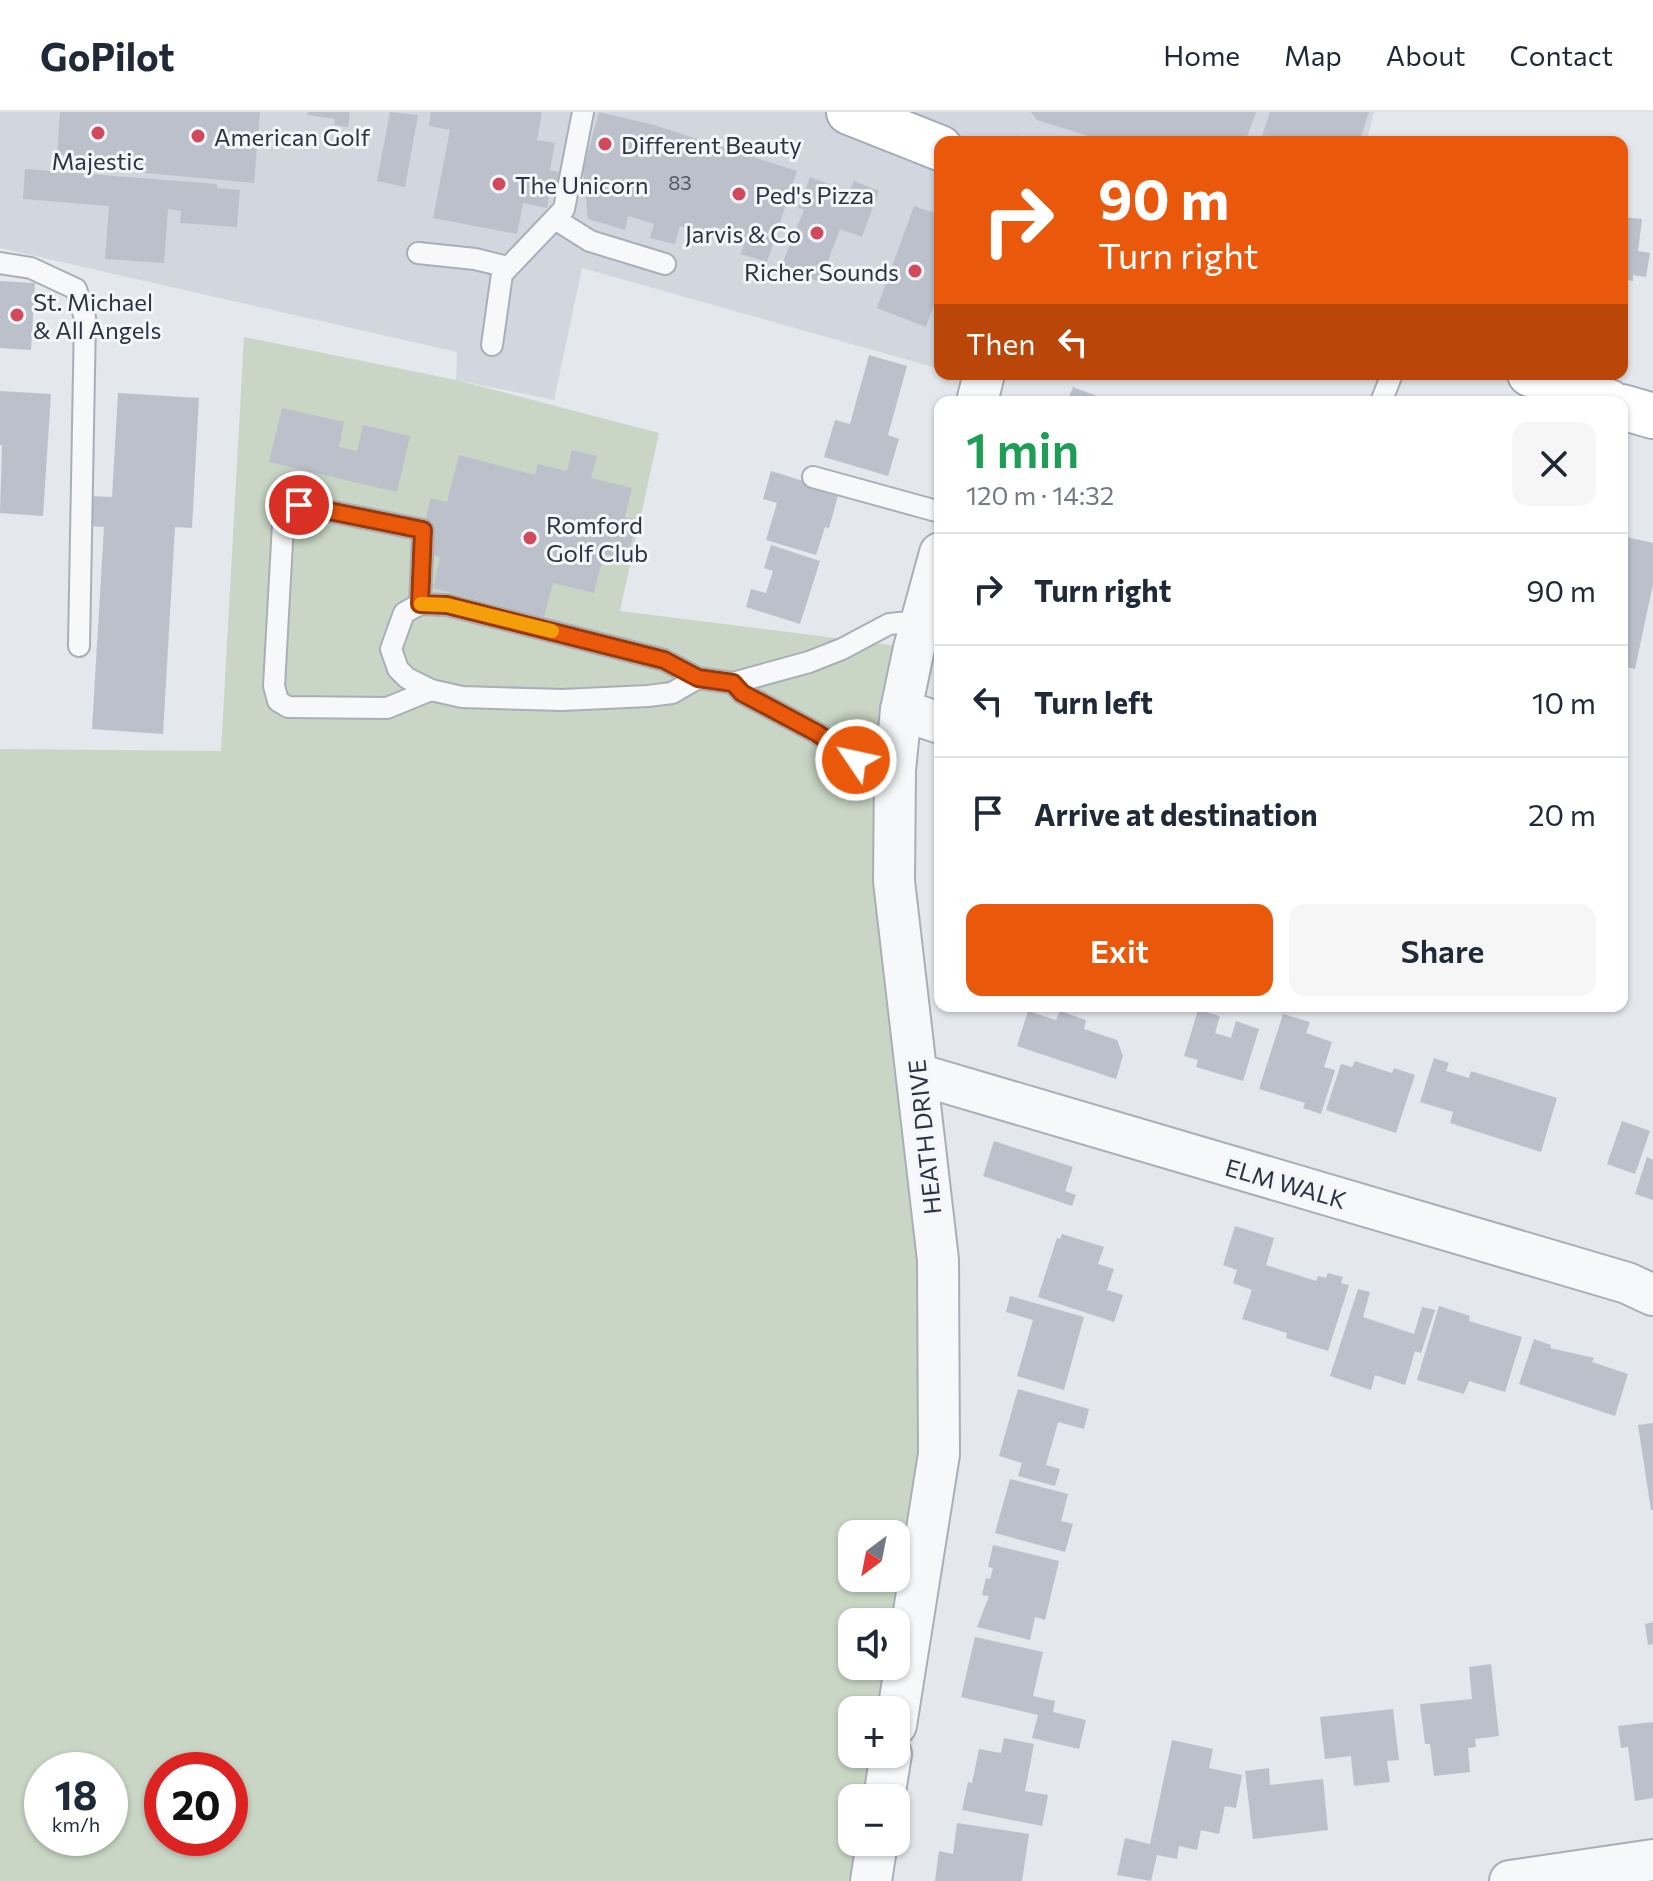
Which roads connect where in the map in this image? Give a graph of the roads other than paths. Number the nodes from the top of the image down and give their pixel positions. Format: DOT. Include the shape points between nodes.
graph roads {
  1 [pos="583,112"];
  2 [pos="849,112"];
  3 [pos="934,146"];
  4 [pos="555,219"];
  5 [pos="418,253"];
  6 [pos="0,263"];
  7 [pos="665,264"];
  8 [pos="508,267"];
  9 [pos="492,345"];
  10 [pos="1547,380"];
  11 [pos="1592,396"];
  12 [pos="1628,409"];
  13 [pos="1653,416"];
  14 [pos="813,477"];
  15 [pos="934,510"];
  16 [pos="934,573"];
  17 [pos="420,604"];
  18 [pos="920,621"];
  19 [pos="79,646"];
  20 [pos="698,678"];
  21 [pos="733,683"];
  22 [pos="431,690"];
  23 [pos="901,710"];
  24 [pos="934,721"];
  25 [pos="895,770"];
  26 [pos="917,1074"];
  27 [pos="1653,1295"];
  28 [pos="901,1696"];
  29 [pos="875,1856"];
  30 [pos="1653,1860"];
  31 [pos="871,1881"];
  32 [pos="1510,1881"];
  1 -- 4 [label="lane" via="564,209"];
  2 -- 3 [label="main road"];
  4 -- 7 [label="lane" via="590,241"];
  4 -- 8 [label="lane"];
  5 -- 8 [label="lane"];
  6 -- 19 [label="lane" via="31,268 76,289 85,318"];
  8 -- 9 [label="lane" via="502,274"];
  10 -- 11 [label="main road"];
  12 -- 13 [label="main road"];
  14 -- 15 [label="lane"];
  16 -- 18 [label="street, HEATH DRIVE"];
  17 -- 20 [label="lane" via="447,605 664,660"];
  17 -- 22 [label="lane" via="404,613 391,649 398,669"];
  17 -- 22 [label="lane" via="423,530 299,505 290,510 283,524 274,686 278,701 288,707 387,708"];
  18 -- 21 [label="lane" via="889,624 809,662"];
  18 -- 23 [label="street, HEATH DRIVE"];
  20 -- 21 [label="lane"];
  20 -- 22 [label="lane" via="672,693 562,700 462,697"];
  21 -- 25 [label="lane" via="856,760"];
  23 -- 24 [label="street"];
  23 -- 25 [label="street, HEATH DRIVE"];
  25 -- 26 [label="street, HEATH DRIVE" via="894,881"];
  26 -- 27 [label="street, ELM WALK" via="1627,1283"];
  26 -- 28 [label="street, HEATH DRIVE" via="938,1260 939,1454"];
  29 -- 31 [label="street"];
  30 -- 32 [label="street"];
}
